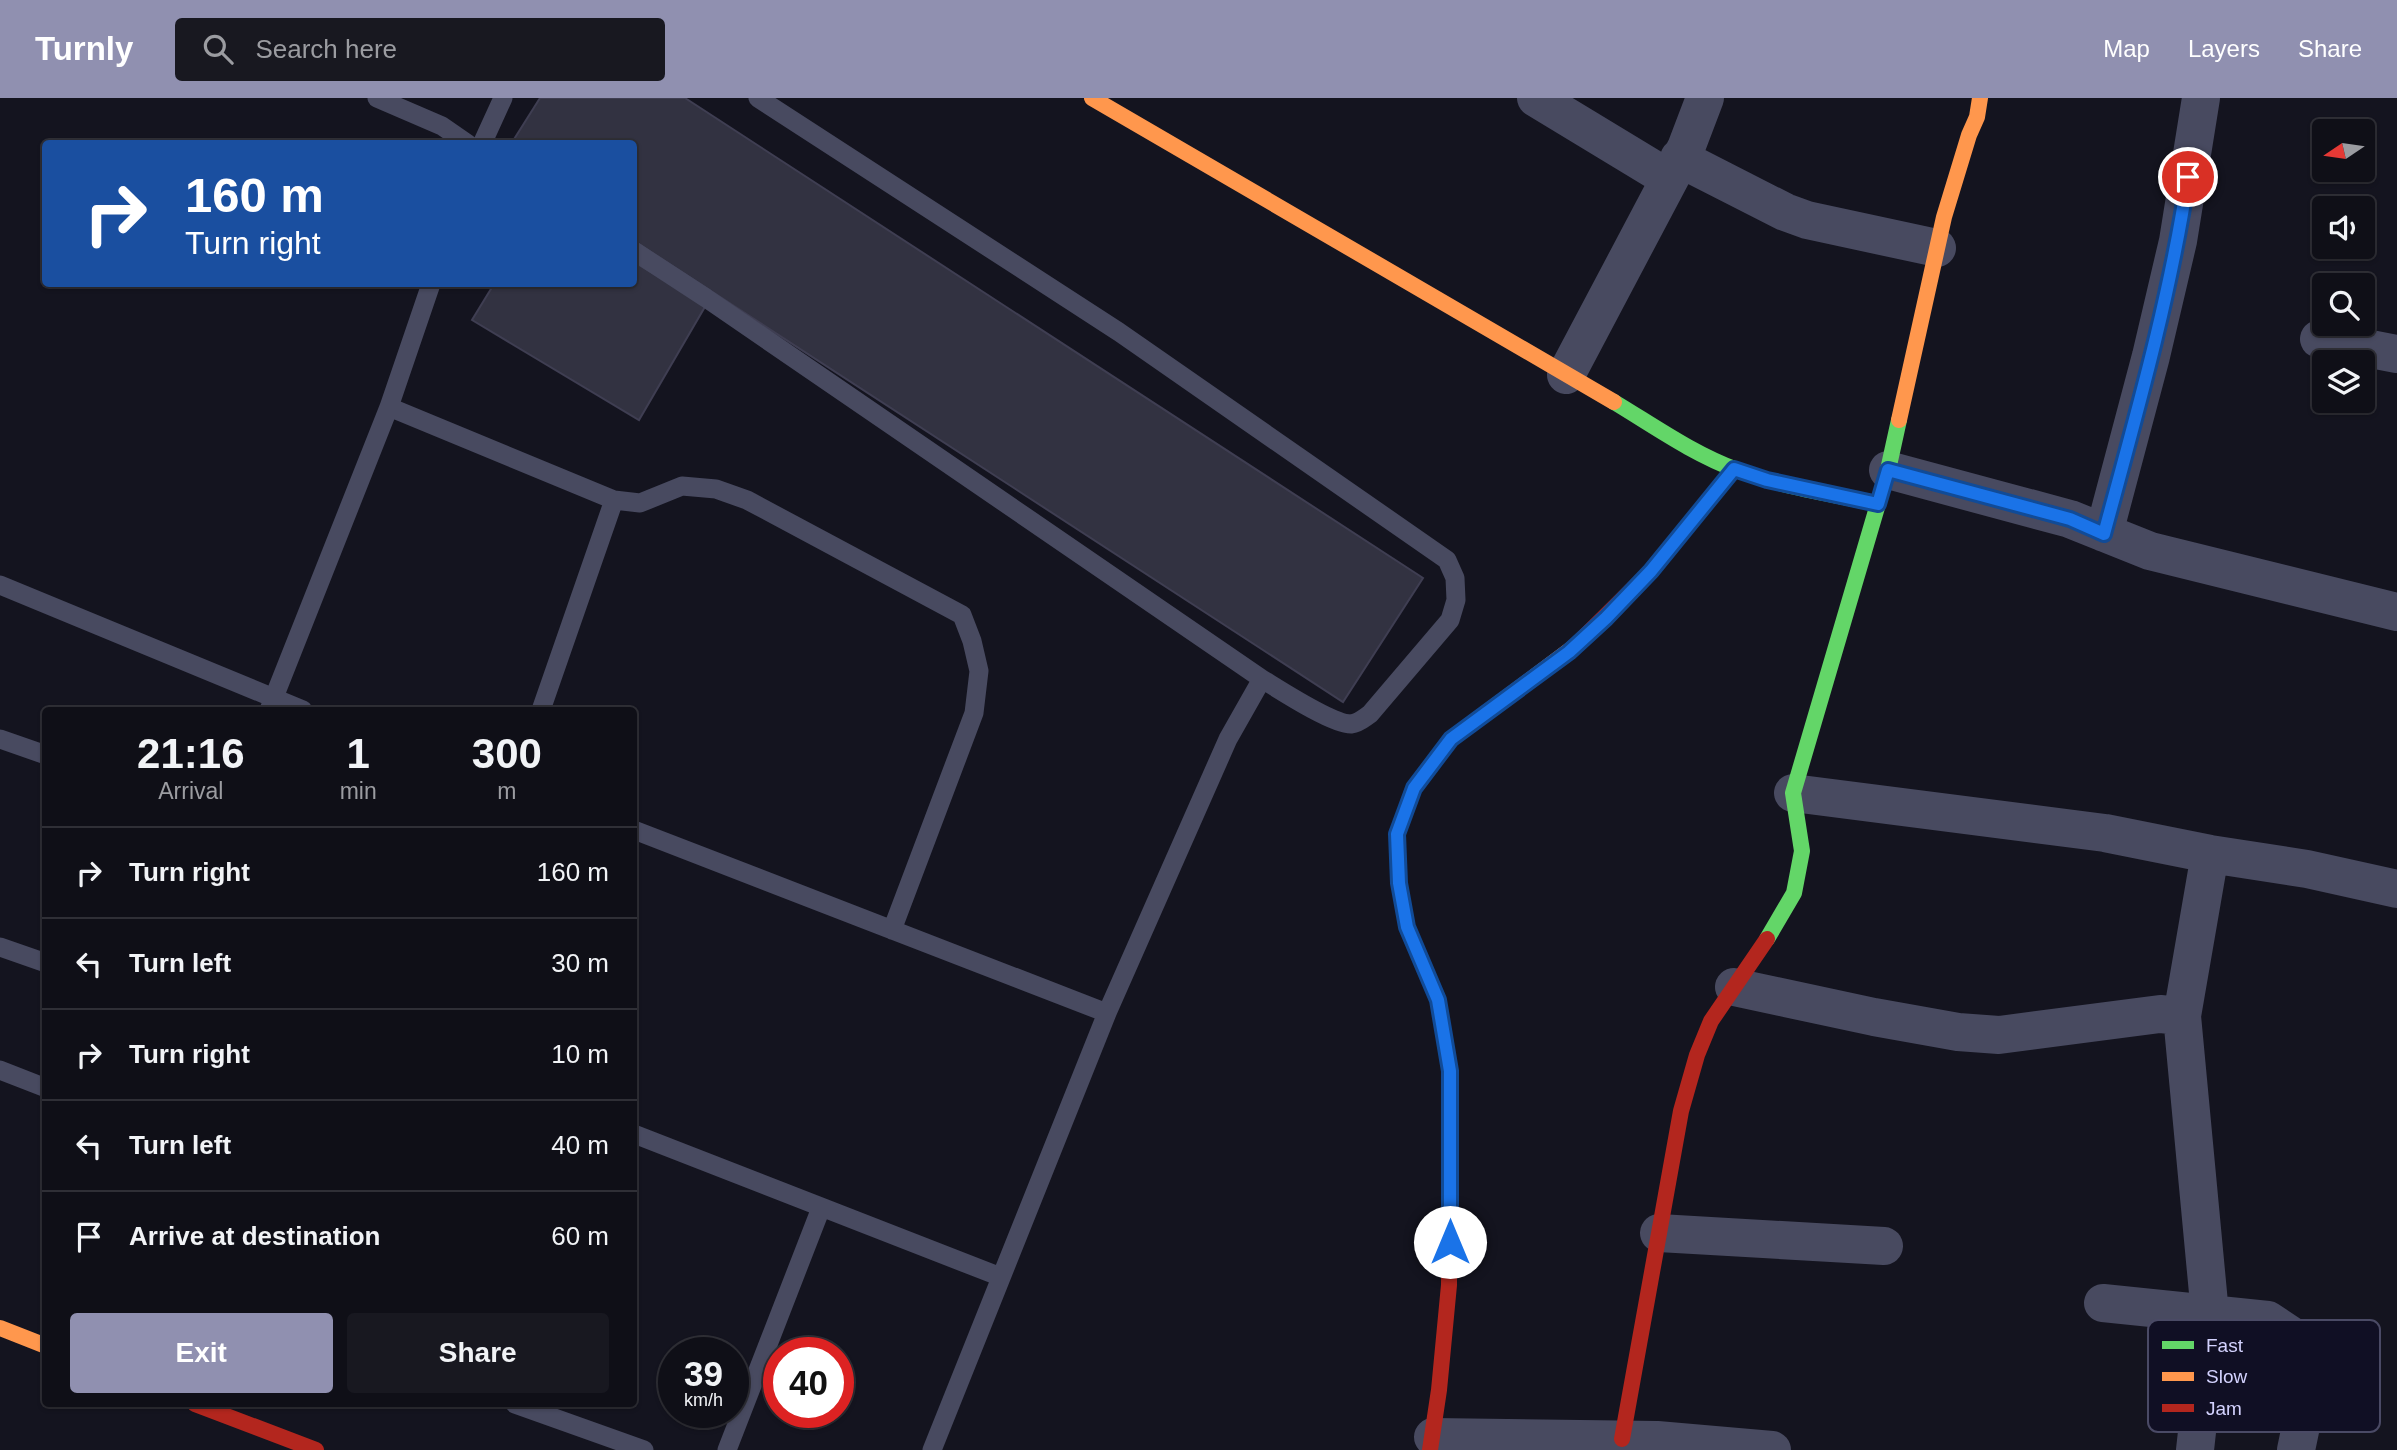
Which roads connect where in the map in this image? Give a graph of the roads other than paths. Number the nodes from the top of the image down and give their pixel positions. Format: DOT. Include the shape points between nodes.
graph roads {
  1 [pos="377,98"];
  2 [pos="503,98"];
  3 [pos="758,98"];
  4 [pos="1536,98"];
  5 [pos="1705,98"];
  6 [pos="1980,98"];
  7 [pos="2201,98"];
  8 [pos="1097,99"];
  9 [pos="462,140"];
  10 [pos="484,140"];
  11 [pos="1674,168"];
  12 [pos="1937,248"];
  13 [pos="637,253"];
  14 [pos="430,287"];
  15 [pos="2319,339"];
  16 [pos="2397,354"];
  17 [pos="1566,374"];
  18 [pos="389,407"];
  19 [pos="1734,469"];
  20 [pos="1883,487"];
  21 [pos="614,500"];
  22 [pos="2104,534"];
  23 [pos="0,585"];
  24 [pos="2397,612"];
  25 [pos="1262,679"];
  26 [pos="271,705"];
  27 [pos="542,707"];
  28 [pos="0,739"];
  29 [pos="42,754"];
  30 [pos="1793,793"];
  31 [pos="637,831"];
  32 [pos="2210,854"];
  33 [pos="2397,889"];
  34 [pos="892,930"];
  35 [pos="0,947"];
  36 [pos="42,962"];
  37 [pos="1734,987"];
  38 [pos="1107,1013"];
  39 [pos="2182,1016"];
  40 [pos="0,1070"];
  41 [pos="42,1086"];
  42 [pos="637,1135"];
  43 [pos="821,1208"];
  44 [pos="1660,1233"];
  45 [pos="1884,1246"];
  46 [pos="1001,1277"];
  47 [pos="2103,1303"];
  48 [pos="2210,1314"];
  49 [pos="2209,1320"];
  50 [pos="2267,1320"];
  51 [pos="0,1328"];
  52 [pos="42,1339"];
  53 [pos="203,1407"];
  54 [pos="523,1407"];
  55 [pos="2197,1432"];
  56 [pos="2300,1432"];
  57 [pos="1622,1439"];
  58 [pos="1432,1443"];
  59 [pos="316,1450"];
  60 [pos="644,1450"];
  61 [pos="727,1450"];
  62 [pos="932,1450"];
  63 [pos="1772,1450"];
  64 [pos="2195,1450"];
  65 [pos="2296,1450"];
  1 -- 9 [label="lane" via="442,126"];
  2 -- 10 [label="lane"];
  3 -- 25 [label="lane" via="1119,332 1447,559 1455,578 1451,620 1358,723 1333,719"];
  4 -- 11 [label="street"];
  5 -- 11 [label="street"];
  6 -- 12 [label="street"];
  7 -- 22 [label="street" via="2178,241"];
  8 -- 17 [label="street"];
  11 -- 12 [label="street" via="1807,220"];
  11 -- 17 [label="street"];
  12 -- 20 [label="street"];
  13 -- 25 [label="lane"];
  14 -- 18 [label="lane"];
  15 -- 16 [label="street"];
  17 -- 19 [label="street"];
  18 -- 21 [label="lane"];
  18 -- 26 [label="lane"];
  19 -- 20 [label="street" via="1767,480"];
  19 -- 58 [label="street" via="1651,571 1606,618 1569,652 1451,739 1414,788 1397,834 1407,927 1438,1000 1450,1071 1449,1286"];
  20 -- 22 [label="street" via="2070,519"];
  20 -- 30 [label="street"];
  21 -- 27 [label="lane"];
  21 -- 34 [label="lane" via="640,503 681,486 716,489 747,500 962,615 979,671 974,713"];
  22 -- 24 [label="street" via="2150,551"];
  23 -- 26 [label="lane"];
  25 -- 38 [label="lane" via="1228,739"];
  28 -- 29 [label="lane"];
  30 -- 32 [label="street" via="2105,833"];
  30 -- 37 [label="street" via="1802,851 1794,892"];
  31 -- 34 [label="lane"];
  32 -- 33 [label="street"];
  32 -- 39 [label="street"];
  34 -- 38 [label="lane"];
  35 -- 36 [label="lane"];
  37 -- 39 [label="street" via="1874,1017 1999,1035 2160,1014"];
  37 -- 44 [label="street" via="1711,1021 1698,1055 1682,1111"];
  38 -- 46 [label="lane"];
  39 -- 48 [label="street"];
  40 -- 41 [label="lane"];
  42 -- 43 [label="lane"];
  43 -- 46 [label="lane"];
  43 -- 61 [label="lane"];
  44 -- 45 [label="street"];
  44 -- 57 [label="street"];
  46 -- 62 [label="lane"];
  47 -- 48 [label="street"];
  48 -- 49 [label="street"];
  48 -- 50 [label="street"];
  51 -- 52 [label="street"];
  53 -- 59 [label="street"];
  54 -- 60 [label="lane"];
  55 -- 64 [label="street"];
  56 -- 65 [label="street"];
  57 -- 58 [label="street"];
  57 -- 63 [label="street"];
}
